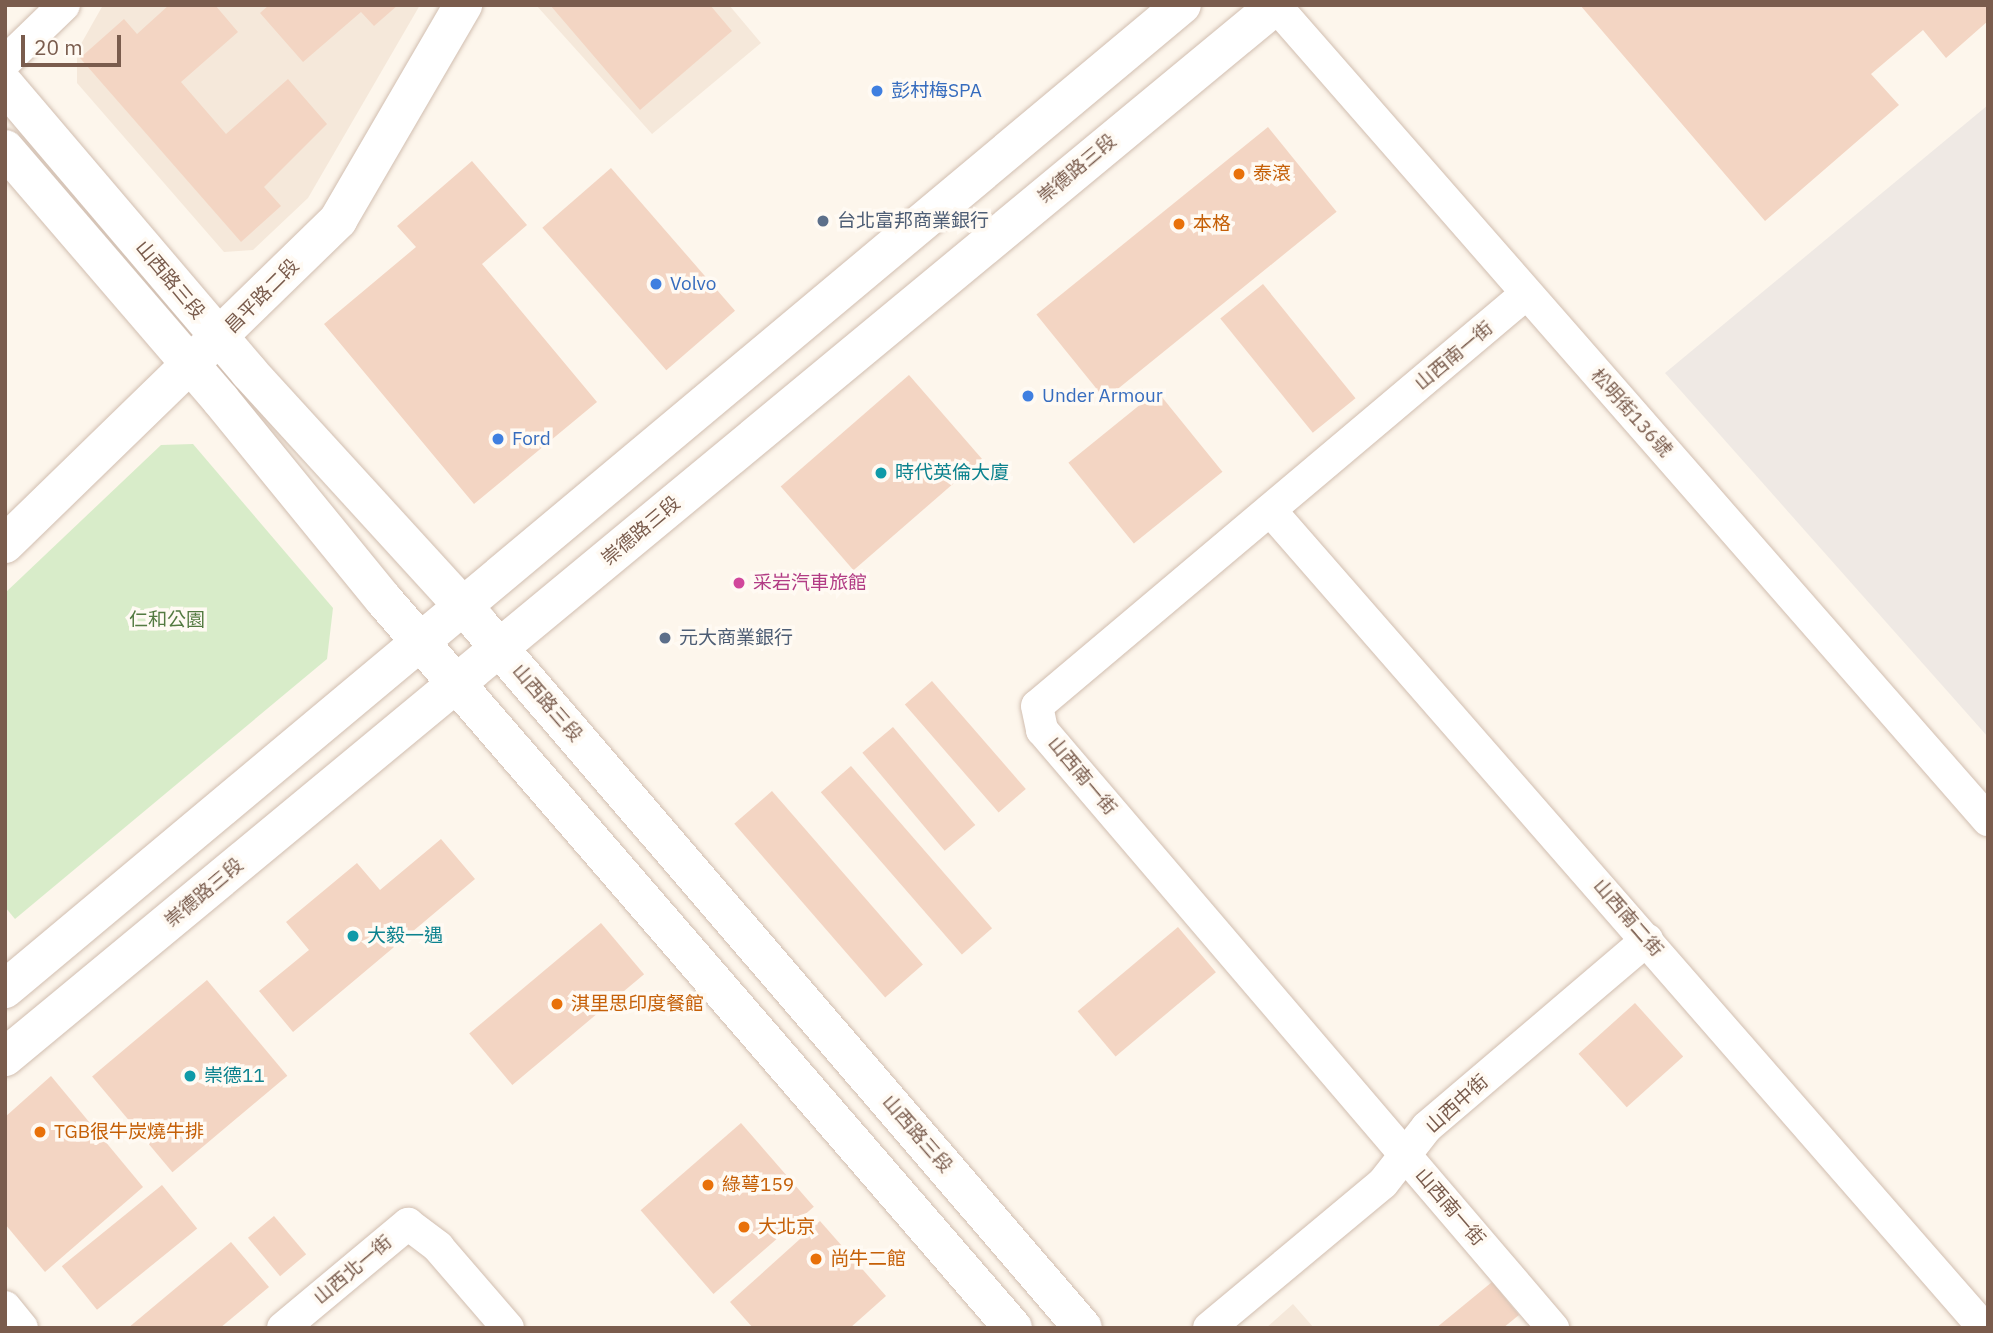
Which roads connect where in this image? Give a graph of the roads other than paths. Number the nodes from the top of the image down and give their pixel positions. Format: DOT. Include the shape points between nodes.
graph roads {
  1 [pos="64,5"];
  2 [pos="463,5"];
  3 [pos="1182,5"];
  4 [pos="1276,5"];
  5 [pos="5,62"];
  6 [pos="5,85"];
  7 [pos="5,149"];
  8 [pos="1526,294"];
  9 [pos="220,338"];
  10 [pos="192,366"];
  11 [pos="1270,510"];
  12 [pos="5,544"];
  13 [pos="463,605"];
  14 [pos="421,642"];
  15 [pos="499,648"];
  16 [pos="456,684"];
  17 [pos="1988,820"];
  18 [pos="1647,940"];
  19 [pos="5,989"];
  20 [pos="5,1057"];
  21 [pos="1406,1156"];
  22 [pos="5,1307"];
  23 [pos="22,1328"];
  24 [pos="284,1328"];
  25 [pos="508,1328"];
  26 [pos="1013,1328"];
  27 [pos="1083,1328"];
  28 [pos="1209,1328"];
  29 [pos="1553,1328"];
  30 [pos="1984,1328"];
  1 -- 5 [label="street"];
  2 -- 9 [label="street, 昌平路二段" via="338,220"];
  3 -- 13 [label="street"];
  4 -- 8 [label="street, 松明街136號"];
  4 -- 15 [label="street, 崇德路三段"];
  6 -- 9 [label="street, 山西路三段"];
  7 -- 10 [label="street"];
  8 -- 11 [label="street, 山西南一街"];
  8 -- 17 [label="street, 松明街136號"];
  9 -- 10 [label="street, 昌平路二段"];
  9 -- 13 [label="street, 山西路三段" via="425,569"];
  10 -- 12 [label="street, 昌平路二段"];
  10 -- 14 [label="street"];
  11 -- 18 [label="street, 山西南二街"];
  11 -- 21 [label="street, 山西南一街" via="1037,706 1042,730"];
  13 -- 14 [label="street"];
  13 -- 15 [label="street, 山西路三段"];
  14 -- 16 [label="street"];
  14 -- 19 [label="street"];
  15 -- 16 [label="street, 崇德路三段"];
  15 -- 27 [label="street, 山西路三段"];
  16 -- 20 [label="street, 崇德路三段"];
  16 -- 26 [label="street"];
  18 -- 21 [label="street, 山西中街" via="1427,1127"];
  18 -- 30 [label="street, 山西南二街"];
  21 -- 28 [label="street, 山西中街" via="1383,1183"];
  21 -- 29 [label="street, 山西南一街"];
  22 -- 23 [label="street"];
  24 -- 25 [label="street, 山西北一街" via="408,1224 438,1247"];
}
